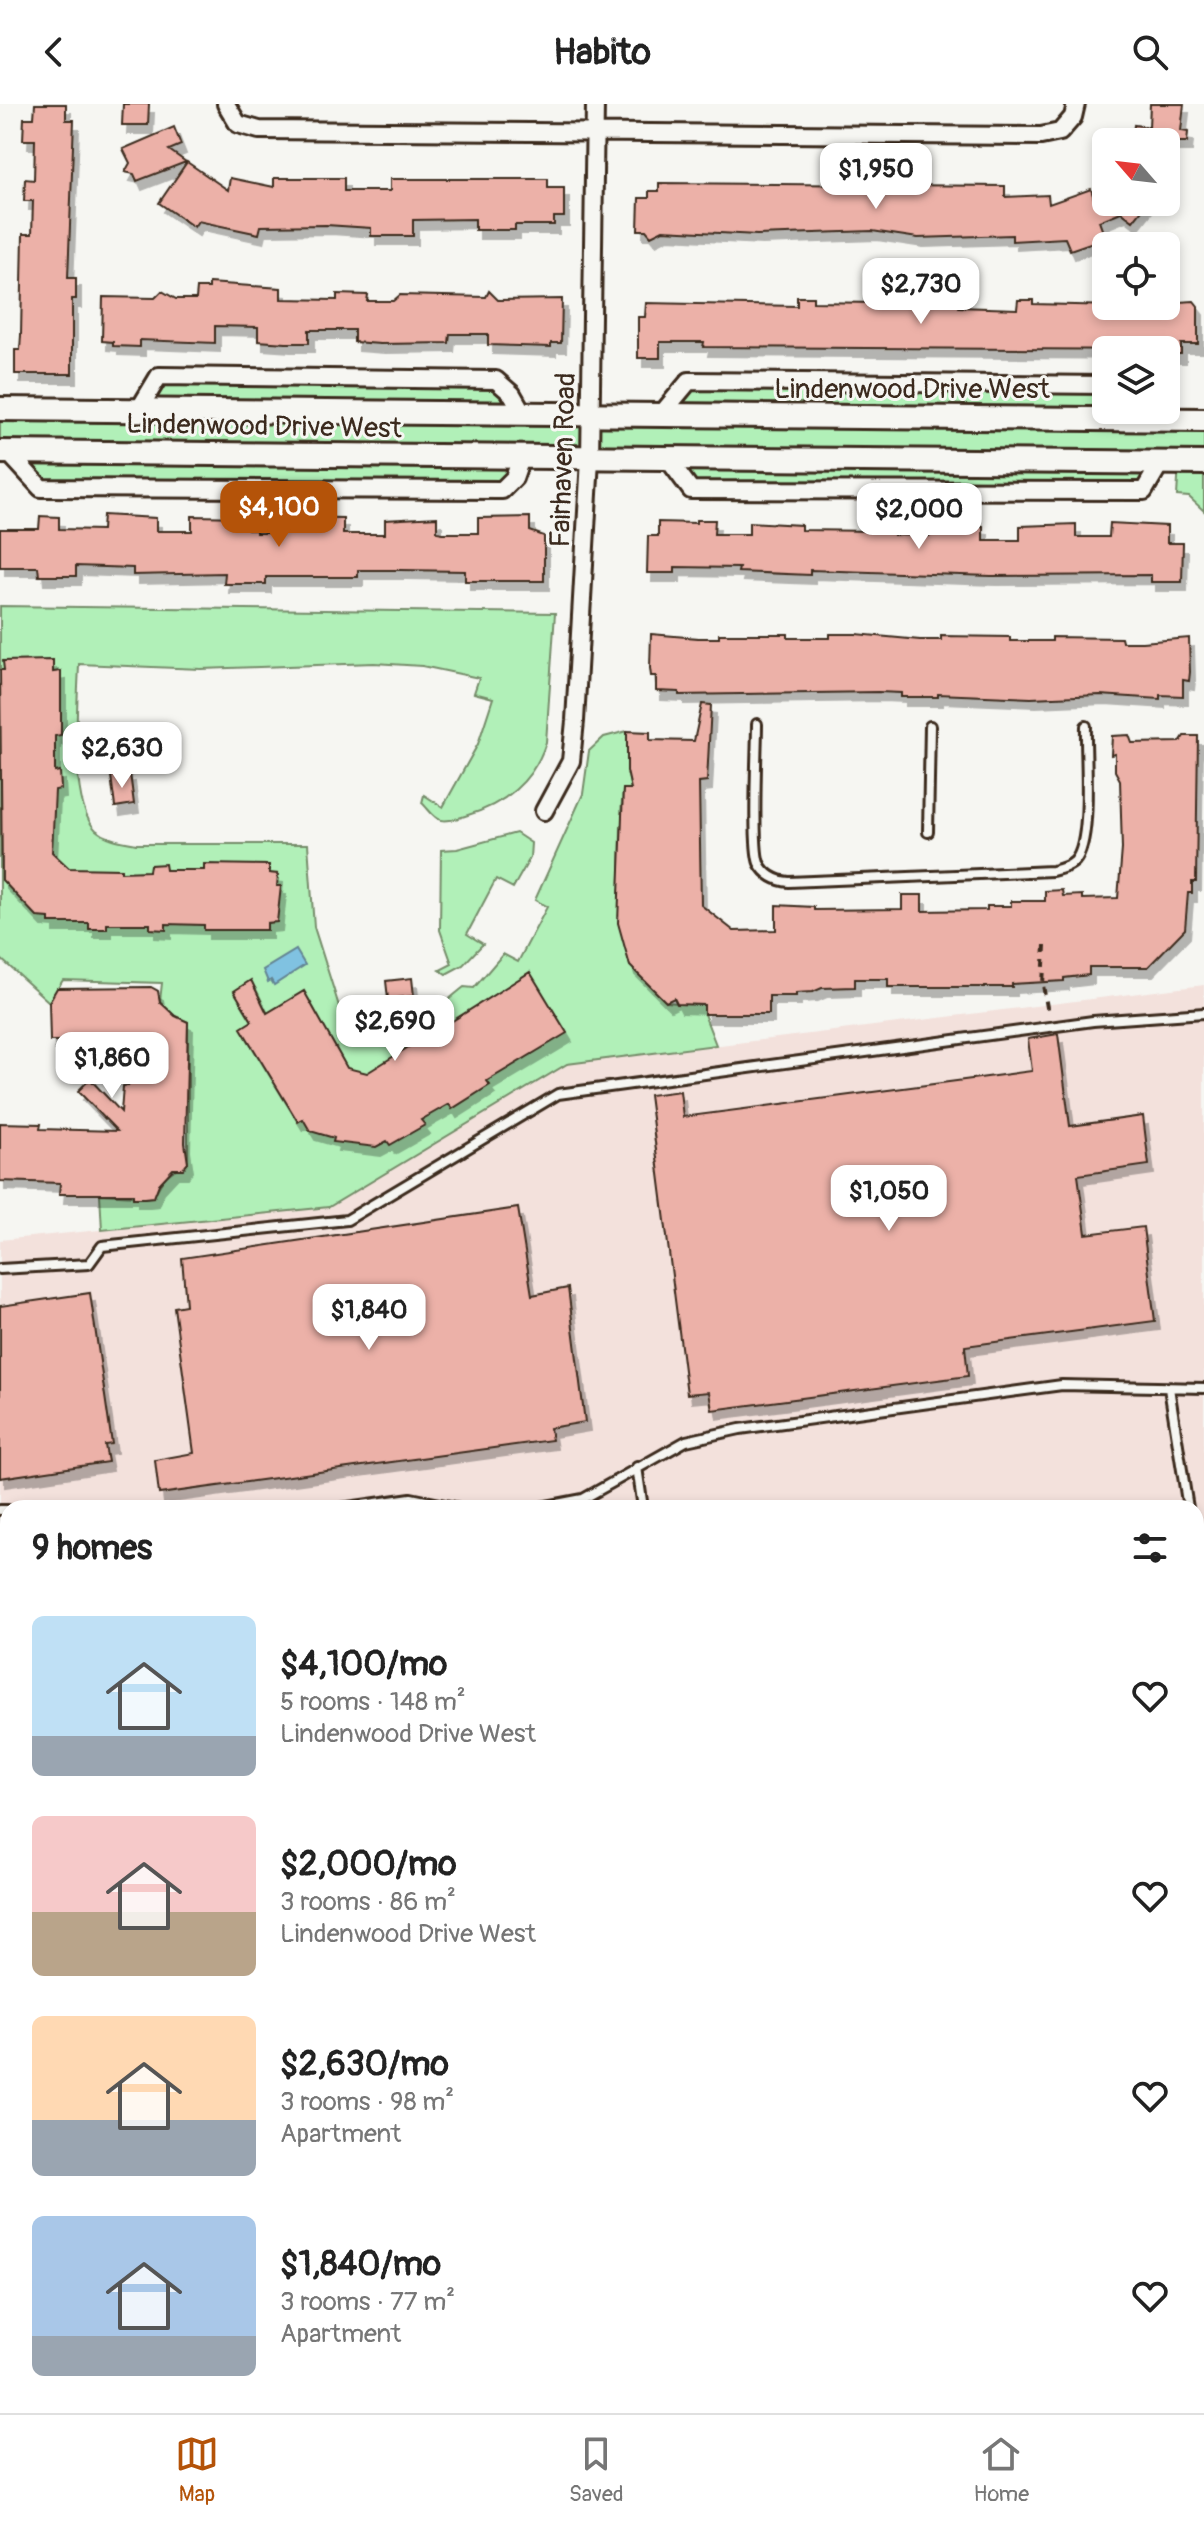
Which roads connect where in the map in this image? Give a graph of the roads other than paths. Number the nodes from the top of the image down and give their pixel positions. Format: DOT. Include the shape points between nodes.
graph roads {
  1 [pos="226,104"];
  2 [pos="595,104"];
  3 [pos="1076,104"];
  4 [pos="595,134"];
  5 [pos="1092,385"];
  6 [pos="0,409"];
  7 [pos="138,411"];
  8 [pos="524,415"];
  9 [pos="1092,415"];
  10 [pos="591,416"];
  11 [pos="659,417"];
  12 [pos="1180,417"];
  13 [pos="1204,420"];
  14 [pos="4,452"];
  15 [pos="521,458"];
  16 [pos="590,459"];
  17 [pos="668,459"];
  18 [pos="1161,462"];
  19 [pos="1204,463"];
  20 [pos="757,724"];
  21 [pos="930,726"];
  22 [pos="1086,726"];
  23 [pos="544,811"];
  24 [pos="928,832"];
  25 [pos="1204,1013"];
  26 [pos="0,1269"];
  27 [pos="1204,1381"];
  28 [pos="1200,1387"];
  29 [pos="1169,1388"];
  30 [pos="637,1467"];
  31 [pos="397,1500"];
  32 [pos="421,1500"];
  33 [pos="578,1500"];
  34 [pos="642,1500"];
  35 [pos="1187,1500"];
  1 -- 4 [label="street" via="238,124 259,130"];
  2 -- 4 [label="street, Fairhaven Road"];
  3 -- 4 [label="street" via="1060,132 1041,136"];
  4 -- 10 [label="street, Fairhaven Road"];
  5 -- 11 [label="street, Lindenwood Drive West" via="689,381"];
  6 -- 7 [label="street, Lindenwood Drive West"];
  7 -- 8 [label="street, Lindenwood Drive West"];
  7 -- 8 [label="street, Lindenwood Drive West" via="159,376 496,380"];
  8 -- 10 [label="street, Lindenwood Drive West"];
  9 -- 11 [label="street, Lindenwood Drive West"];
  10 -- 11 [label="street, Lindenwood Drive West"];
  10 -- 16 [label="street, Fairhaven Road"];
  12 -- 13 [label="street, Lindenwood Drive West"];
  14 -- 15 [label="street, Lindenwood Drive West"];
  14 -- 15 [label="street, Lindenwood Drive West" via="41,488 502,490 514,478"];
  15 -- 16 [label="street, Lindenwood Drive West"];
  16 -- 17 [label="street, Lindenwood Drive West"];
  16 -- 23 [label="street, Fairhaven Road" via="571,761"];
  17 -- 18 [label="street, Lindenwood Drive West"];
  17 -- 18 [label="street" via="691,490 1144,491"];
  18 -- 19 [label="street, Lindenwood Drive West"];
  20 -- 22 [label="lane" via="757,853 768,874 789,882 1067,867 1084,838"];
  21 -- 24 [label="lane"];
  25 -- 26 [label="lane" via="1051,1027 558,1094 347,1220 102,1246 89,1264"];
  27 -- 28 [label="lane"];
  28 -- 29 [label="lane"];
  29 -- 30 [label="lane" via="1062,1385 740,1429 686,1441"];
  29 -- 35 [label="lane"];
  30 -- 33 [label="lane"];
  30 -- 34 [label="lane"];
  31 -- 32 [label="lane"];
}
